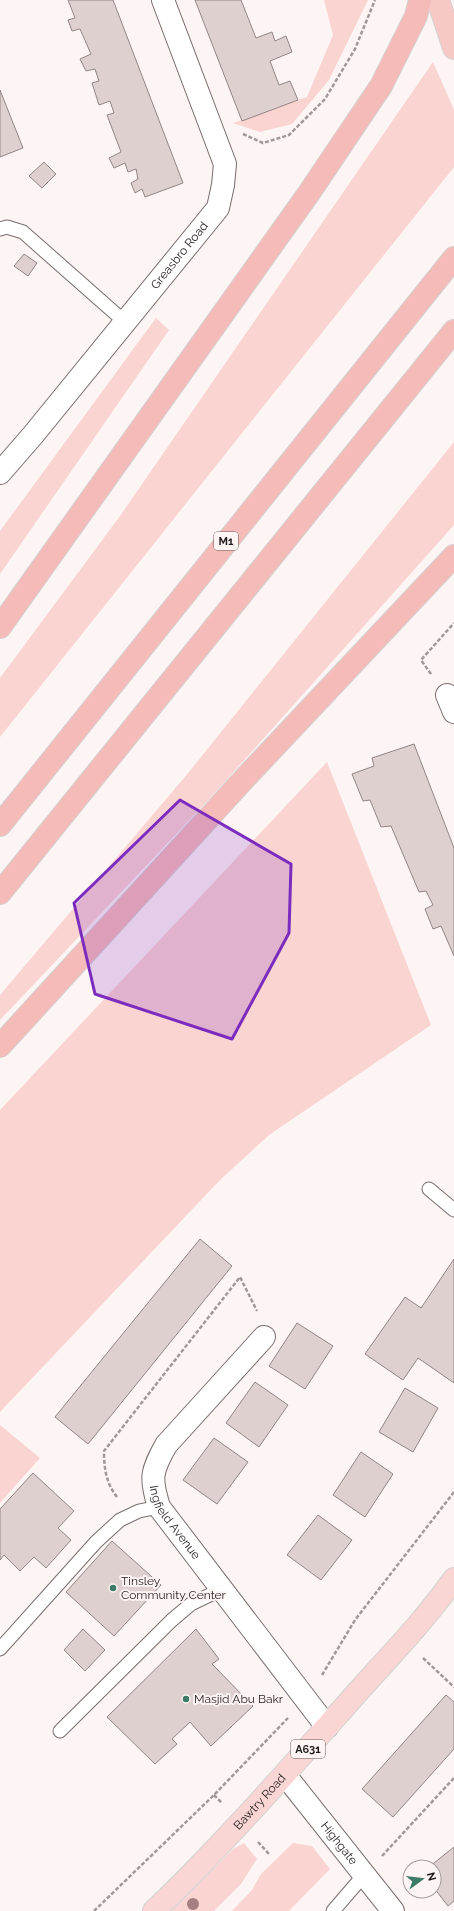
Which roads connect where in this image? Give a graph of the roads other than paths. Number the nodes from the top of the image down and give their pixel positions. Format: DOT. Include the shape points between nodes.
graph roads {
  1 [pos="163,0"];
  2 [pos="420,0"];
  3 [pos="438,0"];
  4 [pos="454,48"];
  5 [pos="0,229"];
  6 [pos="454,258"];
  7 [pos="125,322"];
  8 [pos="454,331"];
  9 [pos="0,473"];
  10 [pos="454,556"];
  11 [pos="0,627"];
  12 [pos="0,825"];
  13 [pos="0,893"];
  14 [pos="0,1046"];
  15 [pos="429,1189"];
  16 [pos="454,1210"];
  17 [pos="264,1337"];
  18 [pos="159,1507"];
  19 [pos="454,1579"];
  20 [pos="222,1589"];
  21 [pos="0,1649"];
  22 [pos="327,1727"];
  23 [pos="60,1731"];
  24 [pos="285,1775"];
  25 [pos="364,1875"];
  26 [pos="154,1911"];
  27 [pos="333,1911"];
  28 [pos="393,1911"];
  1 -- 7 [label="street, Greasbro Road" via="225,164 224,184 218,208"];
  2 -- 11 [label="highway" via="416,16 377,93 305,200"];
  3 -- 4 [label="highway"];
  5 -- 7 [label="lane" via="7,227 24,232"];
  6 -- 12 [label="highway, M1"];
  7 -- 9 [label="street, Greasbro Road"];
  8 -- 13 [label="highway"];
  10 -- 14 [label="highway" via="245,778"];
  15 -- 16 [label="lane"];
  17 -- 18 [label="street, Ingfield Avenue" via="166,1445 156,1464 152,1484"];
  18 -- 20 [label="street, Ingfield Avenue"];
  18 -- 21 [label="lane" via="139,1511 120,1520 96,1542"];
  19 -- 22 [label="main road, Bawtry Road / A631"];
  20 -- 22 [label="street, Ingfield Avenue"];
  20 -- 23 [label="lane" via="191,1604 172,1620"];
  22 -- 24 [label="main road, Bawtry Road / A631"];
  24 -- 25 [label="street, Highgate"];
  24 -- 26 [label="main road, Bawtry Road / A631"];
  25 -- 27 [label="lane"];
  25 -- 28 [label="street, Highgate"];
}
